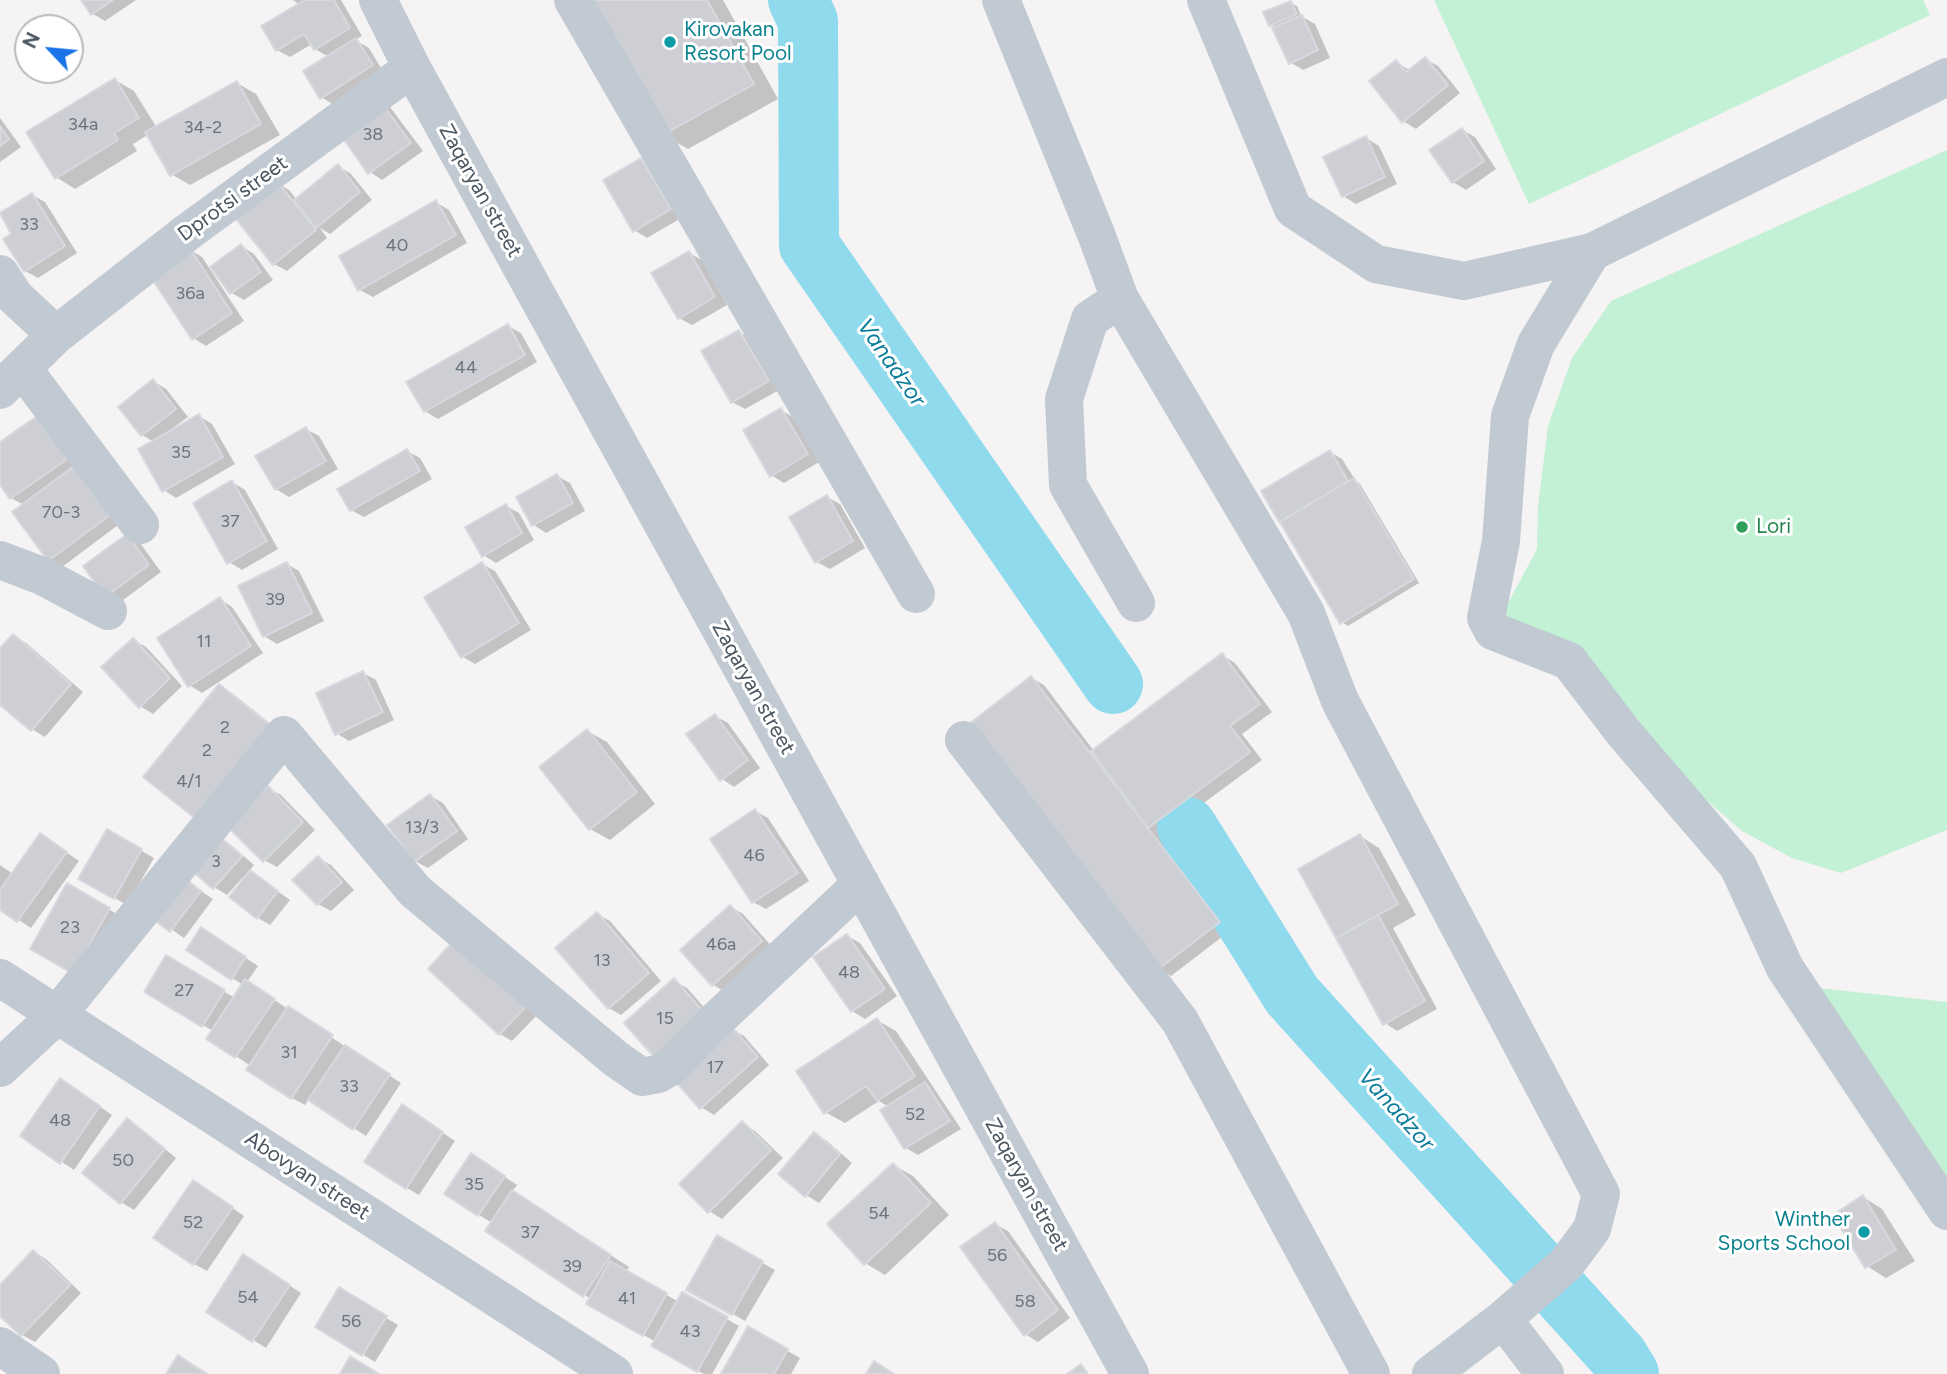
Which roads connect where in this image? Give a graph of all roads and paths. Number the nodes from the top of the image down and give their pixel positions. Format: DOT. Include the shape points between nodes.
graph roads {
  1 [pos="378,0"];
  2 [pos="573,0"];
  3 [pos="1001,0"];
  4 [pos="1206,0"];
  5 [pos="412,68"];
  6 [pos="1947,77"];
  7 [pos="1592,252"];
  8 [pos="0,275"];
  9 [pos="1120,299"];
  10 [pos="56,335"];
  11 [pos="12,379"];
  12 [pos="140,525"];
  13 [pos="0,560"];
  14 [pos="916,594"];
  15 [pos="1136,603"];
  16 [pos="108,611"];
  17 [pos="964,740"];
  18 [pos="861,884"];
  19 [pos="0,978"];
  20 [pos="57,1015"];
  21 [pos="0,1068"];
  22 [pos="1947,1211"];
  23 [pos="1503,1319"];
  24 [pos="0,1346"];
  25 [pos="41,1374"];
  26 [pos="614,1374"];
  27 [pos="1130,1374"];
  28 [pos="1371,1374"];
  29 [pos="1431,1374"];
  30 [pos="1545,1374"];
  1 -- 5 [label="street, Zaqaryan street"];
  2 -- 14 [label="street"];
  3 -- 9 [label="street"];
  4 -- 7 [label="street" via="1293,209 1376,264 1464,281"];
  5 -- 10 [label="street, Dprotsi street"];
  5 -- 18 [label="street, Zaqaryan street"];
  6 -- 7 [label="street"];
  7 -- 22 [label="street" via="1536,344 1510,416 1501,541 1486,618 1493,631 1569,661 1623,733 1738,866 1785,968"];
  8 -- 10 [label="street" via="15,297"];
  9 -- 15 [label="street" via="1090,319 1064,399 1068,485"];
  9 -- 23 [label="street" via="1306,612 1340,701 1601,1194 1592,1229 1566,1264"];
  10 -- 11 [label="street, Dprotsi street"];
  11 -- 12 [label="street"];
  13 -- 16 [label="street"];
  17 -- 28 [label="street" via="1180,1021"];
  18 -- 20 [label="street" via="672,1066 642,1077 415,891 284,735"];
  18 -- 27 [label="street, Zaqaryan street"];
  19 -- 20 [label="street, Abovyan street"];
  20 -- 21 [label="street"];
  20 -- 26 [label="street, Abovyan street"];
  23 -- 29 [label="street"];
  23 -- 30 [label="street"];
  24 -- 25 [label="street"];
}
